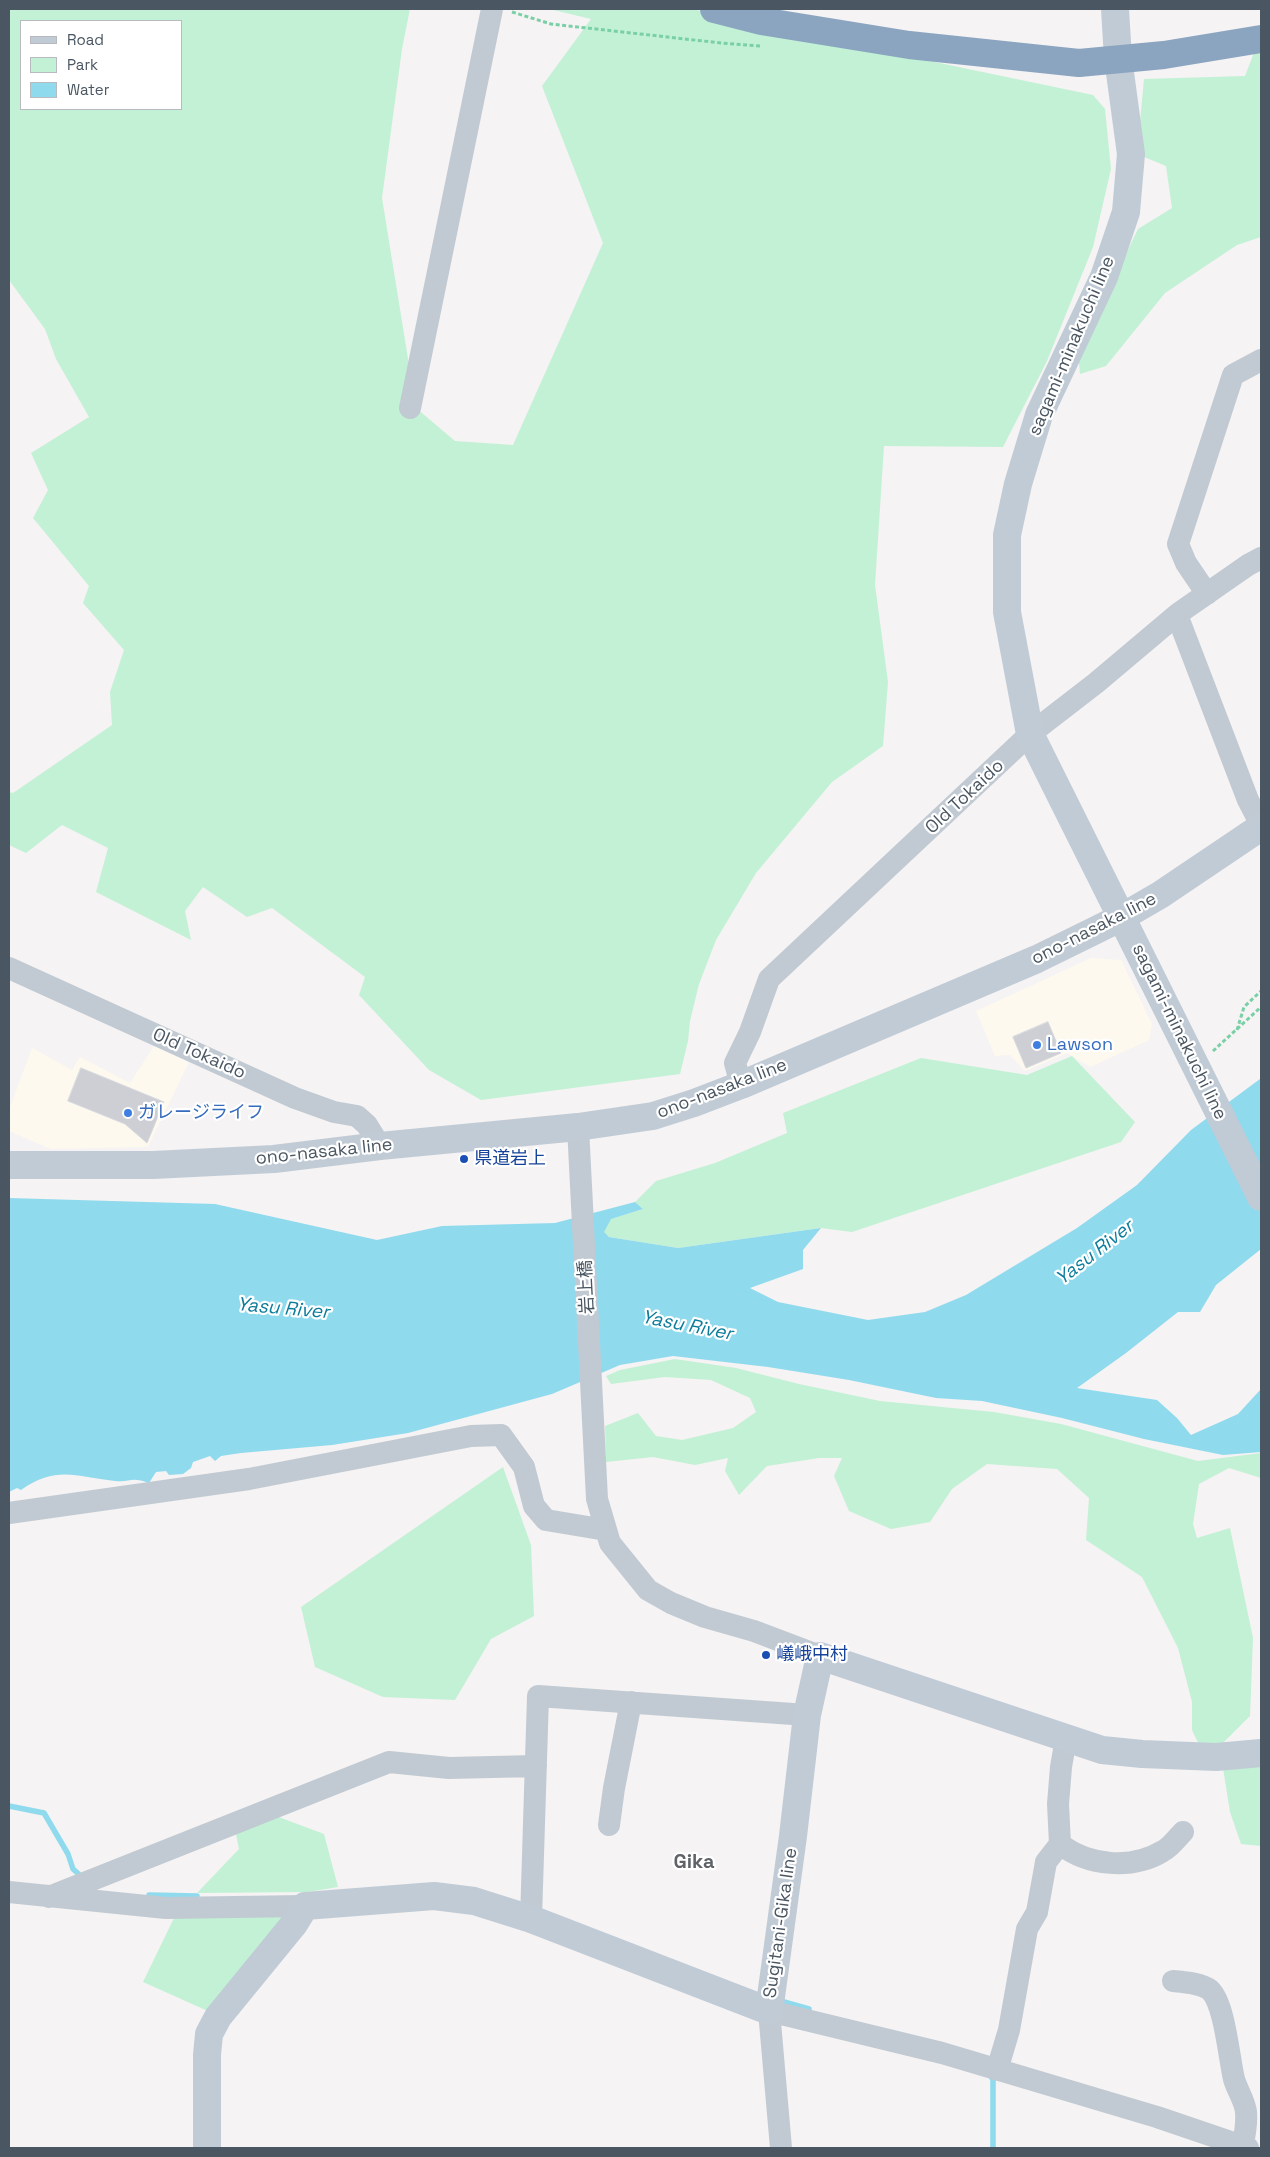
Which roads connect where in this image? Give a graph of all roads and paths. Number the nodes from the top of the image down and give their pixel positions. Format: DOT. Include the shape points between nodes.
graph roads {
  1 [pos="714,9"];
  2 [pos="1115,9"];
  3 [pos="500,10"];
  4 [pos="1261,40"];
  5 [pos="768,46"];
  6 [pos="1118,58"];
  7 [pos="1261,360"];
  8 [pos="410,408"];
  9 [pos="1261,558"];
  10 [pos="1207,594"];
  11 [pos="1177,615"];
  12 [pos="1030,734"];
  13 [pos="1261,826"];
  14 [pos="1122,917"];
  15 [pos="9,968"];
  16 [pos="1261,991"];
  17 [pos="1261,1007"];
  18 [pos="1237,1030"];
  19 [pos="1198,1071"];
  20 [pos="742,1085"];
  21 [pos="578,1127"];
  22 [pos="380,1146"];
  23 [pos="9,1165"];
  24 [pos="1261,1197"];
  25 [pos="9,1512"];
  26 [pos="606,1530"];
  27 [pos="820,1656"];
  28 [pos="631,1702"];
  29 [pos="807,1714"];
  30 [pos="1066,1738"];
  31 [pos="1261,1753"];
  32 [pos="536,1766"];
  33 [pos="610,1826"];
  34 [pos="1183,1832"];
  35 [pos="1060,1844"];
  36 [pos="9,1892"];
  37 [pos="49,1897"];
  38 [pos="305,1906"];
  39 [pos="531,1919"];
  40 [pos="1173,1980"];
  41 [pos="768,2011"];
  42 [pos="997,2070"];
  43 [pos="1245,2147"];
  44 [pos="207,2148"];
  45 [pos="781,2148"];
  1 -- 6 [label="highway" via="761,21 919,46 1079,63"];
  2 -- 6 [label="main road, sagami-minakuchi line"];
  3 -- 5 [label="path" via="550,24 721,44"];
  3 -- 8 [label="street"];
  4 -- 6 [label="highway" via="1164,55"];
  6 -- 12 [label="main road, sagami-minakuchi line" via="1131,154 1126,212 1104,278 1039,416 1018,484 1007,536 1007,612"];
  7 -- 10 [label="street" via="1233,375 1178,544 1186,563"];
  9 -- 10 [label="street, Old Tokaido"];
  10 -- 11 [label="street, Old Tokaido"];
  11 -- 12 [label="street, Old Tokaido"];
  11 -- 13 [label="street"];
  12 -- 14 [label="main road, sagami-minakuchi line"];
  12 -- 20 [label="street, Old Tokaido" via="769,979 735,1063"];
  13 -- 14 [label="main road, ono-nasaka line"];
  14 -- 19 [label="main road, sagami-minakuchi line"];
  14 -- 20 [label="main road, ono-nasaka line" via="1037,959"];
  15 -- 22 [label="street, Old Tokaido" via="295,1098 334,1112 357,1116"];
  16 -- 18 [label="path" via="1244,1007"];
  17 -- 18 [label="path"];
  18 -- 19 [label="path"];
  19 -- 24 [label="main road, sagami-minakuchi line"];
  20 -- 21 [label="main road, ono-nasaka line" via="653,1116"];
  21 -- 22 [label="main road, ono-nasaka line"];
  21 -- 26 [label="street, 岩上橋" via="597,1499"];
  22 -- 23 [label="main road, ono-nasaka line" via="274,1159 154,1165"];
  25 -- 26 [label="street" via="249,1479 471,1436 501,1435 524,1467 534,1506 546,1520"];
  26 -- 27 [label="street, 岩上橋" via="610,1543 648,1590 705,1617"];
  27 -- 29 [label="main road, Sugitani-Gika line"];
  27 -- 30 [label="main road"];
  28 -- 29 [label="street"];
  28 -- 32 [label="street" via="538,1696"];
  28 -- 33 [label="street"];
  29 -- 41 [label="main road, Sugitani-Gika line"];
  30 -- 31 [label="main road" via="1102,1750 1142,1754 1216,1757"];
  30 -- 35 [label="street" via="1058,1804"];
  32 -- 37 [label="street" via="449,1768 389,1762"];
  32 -- 39 [label="street"];
  34 -- 35 [label="street" via="1165,1850 1126,1862 1101,1862 1074,1854"];
  35 -- 42 [label="street" via="1046,1862 1036,1912 1027,1929 1010,2030"];
  36 -- 37 [label="street"];
  37 -- 38 [label="street" via="166,1908"];
  38 -- 39 [label="main road, Sugitani-Gika line" via="434,1896 474,1901"];
  38 -- 44 [label="main road" via="218,2016 210,2034"];
  39 -- 41 [label="main road, Sugitani-Gika line"];
  40 -- 43 [label="street" via="1210,1990 1218,2005 1226,2032 1230,2065 1246,2110"];
  41 -- 42 [label="street" via="942,2053"];
  41 -- 45 [label="street"];
  42 -- 43 [label="street" via="1157,2117"];
}
